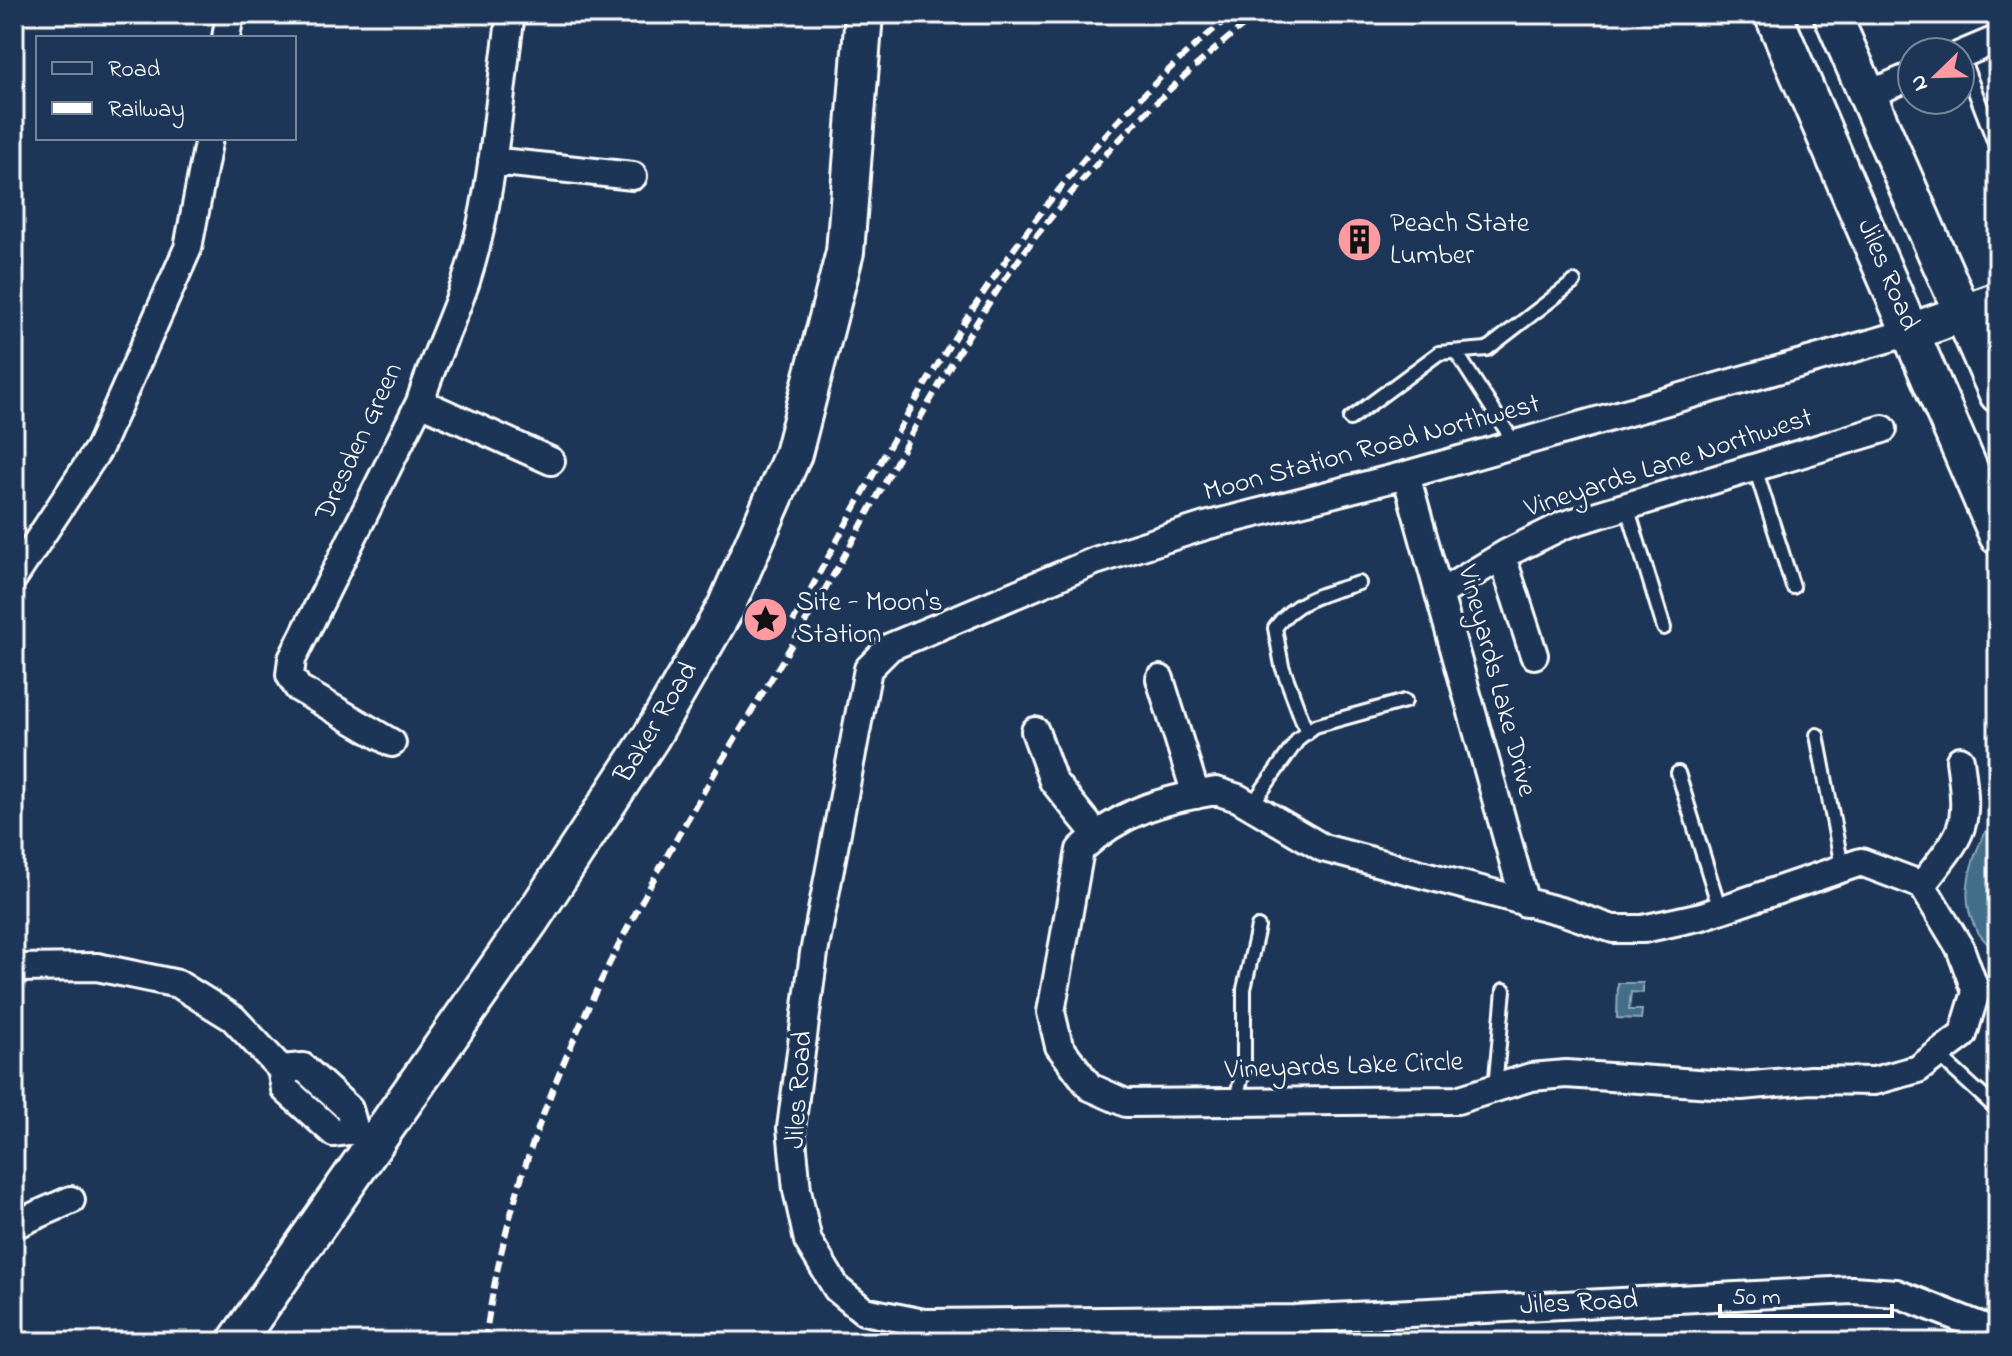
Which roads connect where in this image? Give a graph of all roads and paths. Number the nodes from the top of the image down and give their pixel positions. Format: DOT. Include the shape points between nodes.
graph roads {
  1 [pos="230,14"];
  2 [pos="511,14"];
  3 [pos="864,14"];
  4 [pos="1773,14"];
  5 [pos="1832,14"];
  6 [pos="226,36"];
  7 [pos="1998,39"];
  8 [pos="1976,49"];
  9 [pos="1896,83"];
  10 [pos="1976,94"];
  11 [pos="1867,95"];
  12 [pos="209,140"];
  13 [pos="1998,151"];
  14 [pos="492,161"];
  15 [pos="633,176"];
  16 [pos="1574,282"];
  17 [pos="1998,301"];
  18 [pos="1963,314"];
  19 [pos="1911,332"];
  20 [pos="1456,352"];
  21 [pos="1998,394"];
  22 [pos="420,402"];
  23 [pos="1350,419"];
  24 [pos="1883,429"];
  25 [pos="1515,444"];
  26 [pos="551,461"];
  27 [pos="1755,468"];
  28 [pos="1406,475"];
  29 [pos="1627,506"];
  30 [pos="1998,536"];
  31 [pos="1502,556"];
  32 [pos="14,577"];
  33 [pos="1359,583"];
  34 [pos="1793,587"];
  35 [pos="1439,594"];
  36 [pos="1664,628"];
  37 [pos="1534,655"];
  38 [pos="868,669"];
  39 [pos="1160,679"];
  40 [pos="1405,701"];
  41 [pos="1035,731"];
  42 [pos="1307,733"];
  43 [pos="1817,735"];
  44 [pos="392,743"];
  45 [pos="1960,760"];
  46 [pos="1678,773"];
  47 [pos="1196,795"];
  48 [pos="1251,806"];
  49 [pos="1096,834"];
  50 [pos="1842,867"];
  51 [pos="1922,885"];
  52 [pos="1525,903"];
  53 [pos="1720,910"];
  54 [pos="1258,927"];
  55 [pos="14,968"];
  56 [pos="1504,990"];
  57 [pos="1939,1056"];
  58 [pos="1495,1088"];
  59 [pos="1234,1104"];
  60 [pos="1998,1110"];
  61 [pos="363,1137"];
  62 [pos="71,1200"];
  63 [pos="14,1225"];
  64 [pos="1998,1333"];
  65 [pos="236,1342"];
  1 -- 6 [label="street"];
  2 -- 14 [label="street, Dresden Green"];
  3 -- 61 [label="main road, Baker Road" via="845,252 793,454 757,540 726,607 651,737 530,921"];
  4 -- 19 [label="main road, Jiles Road"];
  5 -- 11 [label="main road, Jiles Road"];
  7 -- 8 [label="street"];
  9 -- 11 [label="street"];
  10 -- 13 [label="lane"];
  11 -- 18 [label="main road, Jiles Road"];
  12 -- 32 [label="street" via="188,248 99,448"];
  14 -- 15 [label="street"];
  14 -- 22 [label="street, Dresden Green" via="466,281"];
  16 -- 20 [label="lane" via="1487,349"];
  17 -- 18 [label="main road"];
  18 -- 19 [label="main road"];
  18 -- 21 [label="main road, Jiles Road"];
  19 -- 25 [label="street, Moon Station Road Northwest"];
  19 -- 30 [label="main road, Jiles Road"];
  20 -- 23 [label="lane" via="1439,353"];
  20 -- 25 [label="lane"];
  22 -- 26 [label="street"];
  22 -- 44 [label="street, Dresden Green" via="305,629 290,675 298,688"];
  24 -- 27 [label="street, Vineyards Lane Northwest"];
  25 -- 28 [label="street, Moon Station Road Northwest"];
  27 -- 29 [label="street, Vineyards Lane Northwest"];
  27 -- 34 [label="lane"];
  28 -- 35 [label="street, Vineyards Lake Drive"];
  28 -- 38 [label="street, Moon Station Road Northwest" via="1205,526 1095,561 890,647"];
  29 -- 31 [label="street, Vineyards Lane Northwest" via="1564,525"];
  29 -- 36 [label="lane"];
  31 -- 35 [label="street, Vineyards Lane Northwest"];
  31 -- 37 [label="street"];
  33 -- 42 [label="lane" via="1304,601 1286,612 1275,628 1282,666"];
  35 -- 52 [label="street, Vineyards Lake Drive"];
  38 -- 64 [label="street, Jiles Road" via="814,953 791,1128 808,1241 837,1289 864,1311 924,1323 1295,1319 1852,1290 1896,1293"];
  39 -- 47 [label="street"];
  40 -- 42 [label="lane" via="1315,726"];
  41 -- 49 [label="street" via="1053,781"];
  42 -- 48 [label="lane"];
  43 -- 50 [label="lane"];
  45 -- 51 [label="street" via="1965,794 1962,833"];
  46 -- 53 [label="lane"];
  47 -- 48 [label="street" via="1216,791"];
  47 -- 49 [label="street" via="1157,801"];
  48 -- 52 [label="street" via="1323,848"];
  49 -- 59 [label="street, Vineyards Lake Circle" via="1080,850 1051,1012 1059,1046 1090,1087 1126,1103"];
  50 -- 51 [label="street" via="1861,862"];
  50 -- 53 [label="street"];
  51 -- 57 [label="street, Vineyards Lake Circle" via="1960,948 1976,992 1963,1035"];
  52 -- 53 [label="street" via="1613,929 1643,929"];
  54 -- 59 [label="lane" via="1244,989 1244,1070"];
  55 -- 61 [label="street" via="97,967 178,984 233,1018 281,1069 303,1067 349,1109"];
  56 -- 58 [label="lane"];
  57 -- 58 [label="street, Vineyards Lake Circle" via="1918,1069 1874,1081 1741,1086 1566,1074"];
  57 -- 60 [label="lane"];
  58 -- 59 [label="street, Vineyards Lake Circle" via="1457,1100"];
  61 -- 65 [label="main road, Baker Road"];
  62 -- 63 [label="street"];
}
